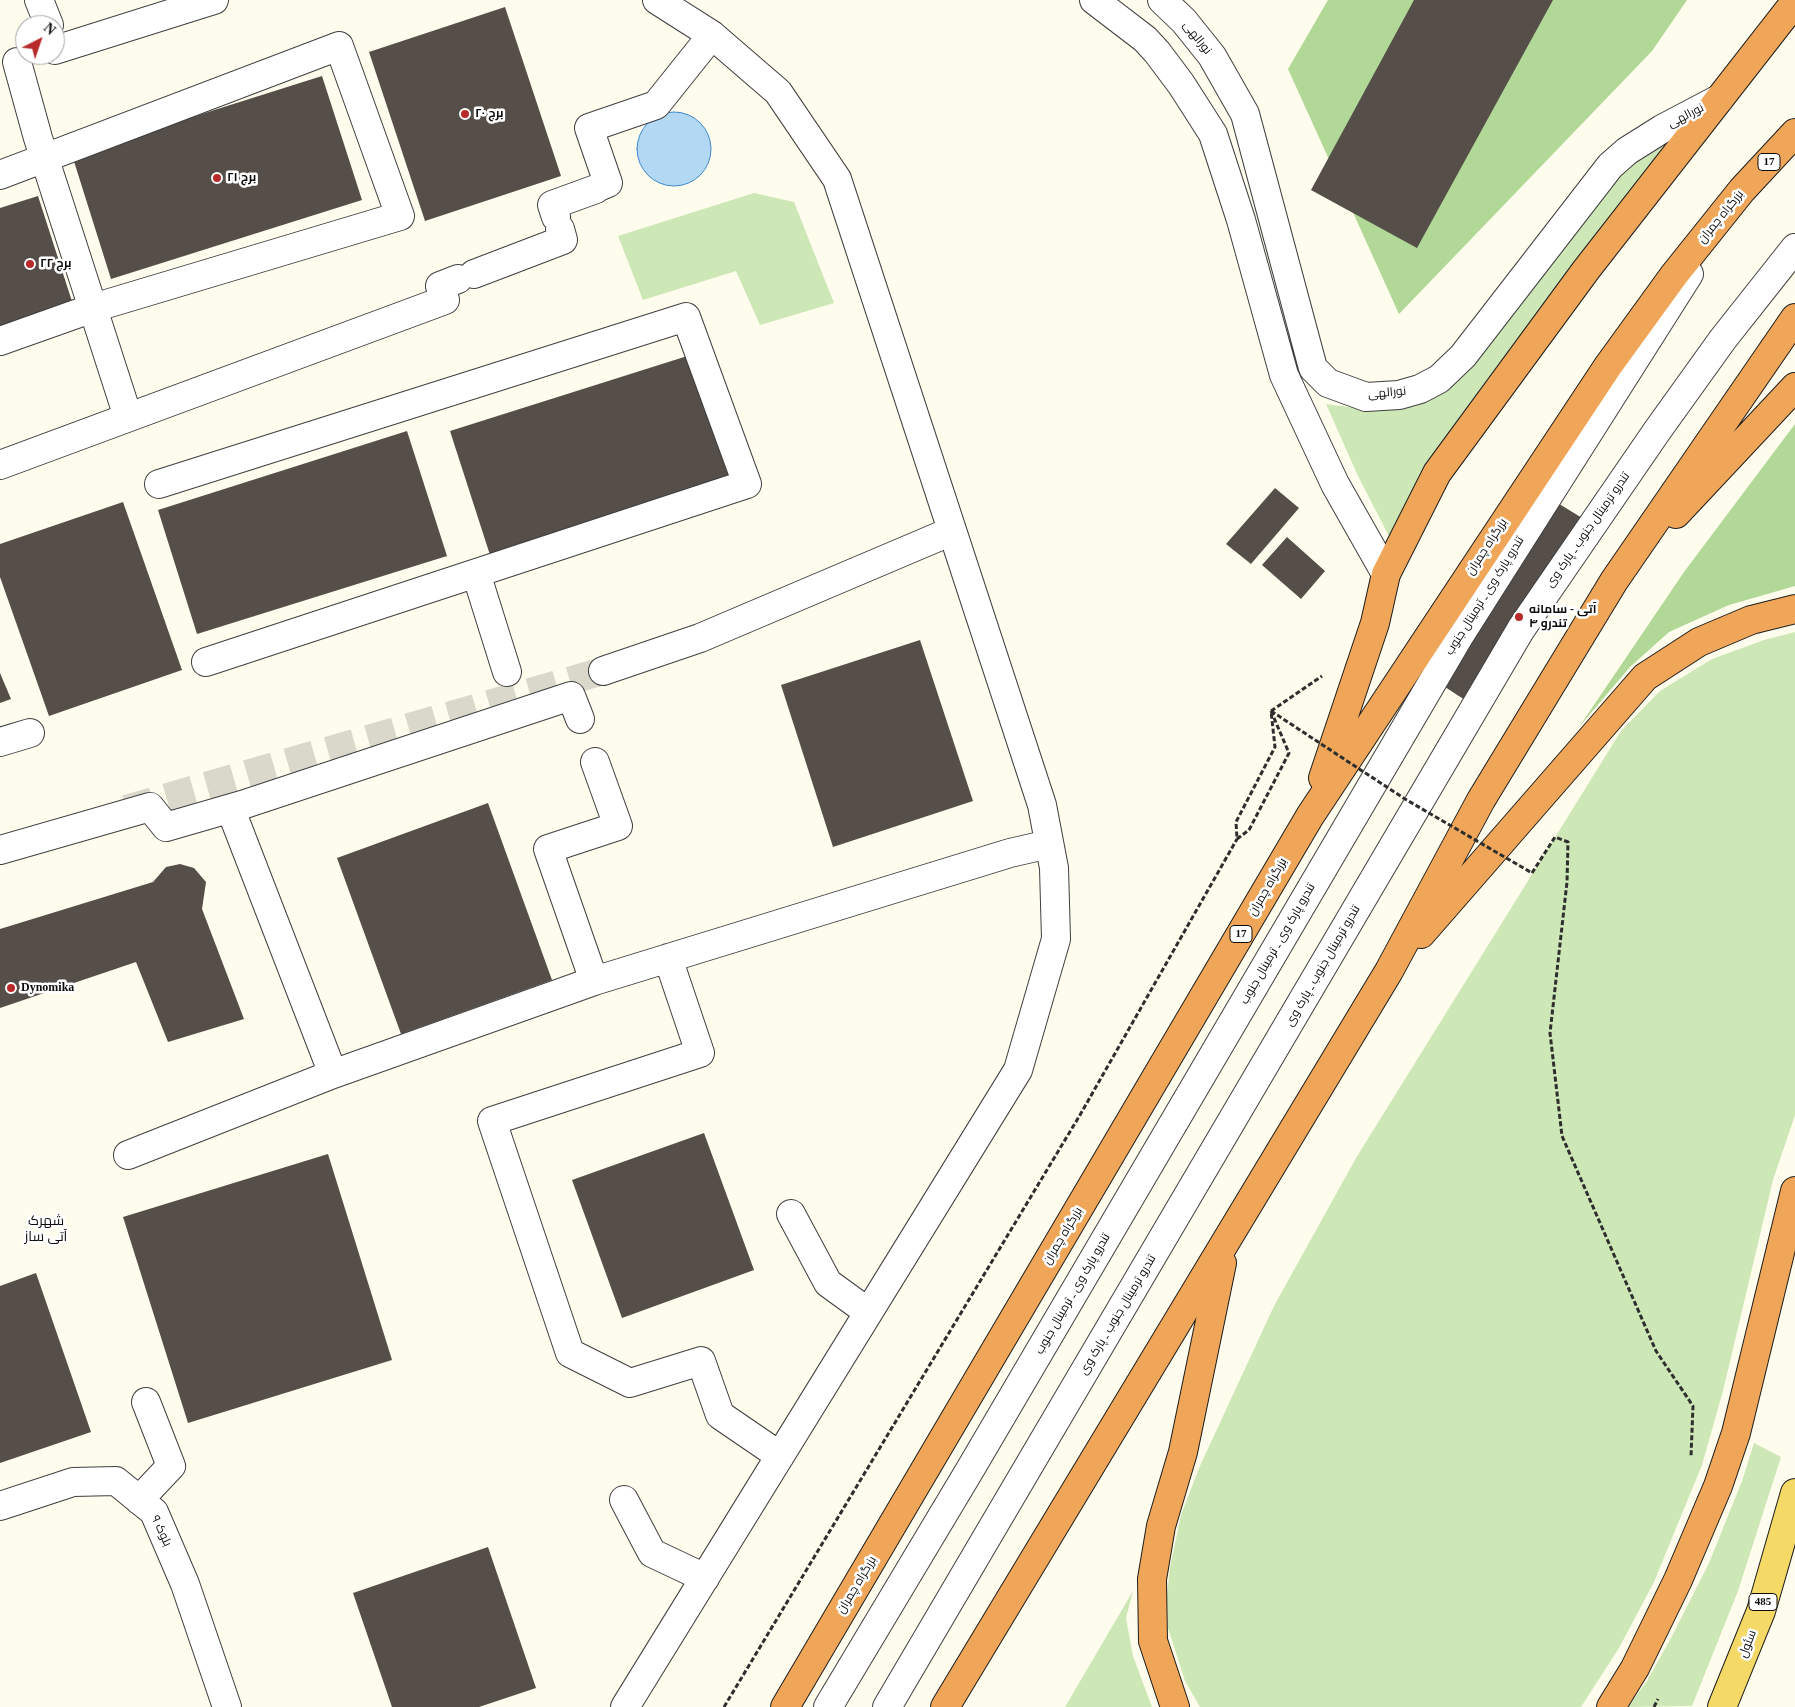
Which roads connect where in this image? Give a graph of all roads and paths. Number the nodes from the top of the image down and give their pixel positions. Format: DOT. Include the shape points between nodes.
graph roads {
  1 [pos="39,0"];
  2 [pos="214,0"];
  3 [pos="657,0"];
  4 [pos="1094,0"];
  5 [pos="1165,1"];
  6 [pos="1795,2"];
  7 [pos="39,15"];
  8 [pos="712,35"];
  9 [pos="65,43"];
  10 [pos="1212,56"];
  11 [pos="39,65"];
  12 [pos="1181,84"];
  13 [pos="1719,99"];
  14 [pos="1795,133"];
  15 [pos="0,175"];
  16 [pos="1742,190"];
  17 [pos="1795,248"];
  18 [pos="93,308"];
  19 [pos="1795,318"];
  20 [pos="0,341"];
  21 [pos="1795,387"];
  22 [pos="128,417"];
  23 [pos="0,464"];
  24 [pos="160,484"];
  25 [pos="952,531"];
  26 [pos="476,574"];
  27 [pos="1386,574"];
  28 [pos="1614,581"];
  29 [pos="1795,609"];
  30 [pos="206,662"];
  31 [pos="603,671"];
  32 [pos="507,672"];
  33 [pos="1328,672"];
  34 [pos="1271,711"];
  35 [pos="580,719"];
  36 [pos="30,733"];
  37 [pos="0,742"];
  38 [pos="595,762"];
  39 [pos="1310,816"];
  40 [pos="234,818"];
  41 [pos="1237,839"];
  42 [pos="1049,844"];
  43 [pos="0,850"];
  44 [pos="668,958"];
  45 [pos="1388,971"];
  46 [pos="594,981"];
  47 [pos="333,1074"];
  48 [pos="128,1155"];
  49 [pos="1795,1191"];
  50 [pos="791,1214"];
  51 [pos="1227,1242"];
  52 [pos="868,1312"];
  53 [pos="146,1402"];
  54 [pos="780,1456"];
  55 [pos="1718,1486"];
  56 [pos="1795,1493"];
  57 [pos="139,1500"];
  58 [pos="624,1500"];
  59 [pos="0,1506"];
  60 [pos="705,1578"];
  61 [pos="1662,1690"];
  62 [pos="227,1707"];
  63 [pos="625,1707"];
  64 [pos="724,1707"];
  65 [pos="785,1707"];
  66 [pos="828,1707"];
  67 [pos="887,1707"];
  68 [pos="945,1707"];
  69 [pos="1175,1707"];
  70 [pos="1611,1707"];
  71 [pos="1654,1707"];
  72 [pos="1722,1707"];
  1 -- 7 [label="street"];
  2 -- 9 [label="street"];
  3 -- 8 [label="street"];
  4 -- 12 [label="street" via="1145,39"];
  5 -- 10 [label="street, نورالهی"];
  6 -- 13 [label="highway"];
  8 -- 22 [label="street" via="656,105 589,128 608,184 552,205 563,240 440,286 445,300"];
  8 -- 25 [label="street" via="778,92 837,179"];
  10 -- 12 [label="street"];
  10 -- 13 [label="street, نورالهی" via="1245,114 1314,368 1328,383 1366,397 1400,394 1420,389 1439,379 1463,356 1610,166 1662,129"];
  11 -- 18 [label="street" via="38,138"];
  12 -- 27 [label="street" via="1213,134 1241,220 1284,376 1335,484"];
  13 -- 27 [label="highway" via="1586,270 1437,473"];
  14 -- 16 [label="highway, بزرگراه چمران / 17"];
  15 -- 18 [label="street" via="339,46 400,216"];
  16 -- 39 [label="highway, بزرگراه چمران / 17" via="1674,275 1608,366"];
  16 -- 66 [label="street, تندرو پارک وی ـ ترمینال جنوب" via="1460,635"];
  17 -- 67 [label="street, تندرو ترمینال جنوب ـ پارک وی" via="1723,339 1520,629"];
  18 -- 20 [label="street"];
  18 -- 22 [label="street"];
  19 -- 28 [label="highway"];
  21 -- 28 [label="highway"];
  22 -- 23 [label="street"];
  24 -- 26 [label="street" via="686,317 747,484"];
  25 -- 31 [label="street" via="700,638"];
  25 -- 42 [label="street" via="1042,805"];
  26 -- 30 [label="street"];
  26 -- 32 [label="street"];
  27 -- 39 [label="highway" via="1376,623"];
  28 -- 45 [label="highway" via="1481,800"];
  29 -- 45 [label="highway" via="1751,620 1699,642 1645,677"];
  33 -- 34 [label="path"];
  34 -- 41 [label="path" via="1274,746 1236,822"];
  34 -- 41 [label="path" via="1289,753 1249,830"];
  34 -- 55 [label="path, bridge" via="1405,799 1532,873 1555,838 1568,842 1567,882 1550,1033 1562,1136 1656,1351 1693,1406 1691,1463"];
  35 -- 43 [label="street" via="571,696 166,827 150,807"];
  36 -- 37 [label="street"];
  38 -- 46 [label="street" via="618,826 548,849"];
  39 -- 65 [label="highway, بزرگراه چمران / 17"];
  40 -- 47 [label="street"];
  41 -- 64 [label="path" via="1080,1115"];
  42 -- 44 [label="street" via="1010,853"];
  42 -- 52 [label="street" via="1054,868 1056,939 1018,1070"];
  44 -- 46 [label="street"];
  44 -- 54 [label="street" via="700,1053 492,1121 570,1353 630,1382 701,1361 720,1416"];
  45 -- 51 [label="highway"];
  46 -- 47 [label="street"];
  47 -- 48 [label="street"];
  49 -- 55 [label="highway" via="1736,1433"];
  50 -- 52 [label="street" via="828,1283"];
  51 -- 68 [label="highway"];
  51 -- 69 [label="highway" via="1183,1452 1161,1526 1152,1579 1153,1641"];
  52 -- 54 [label="street"];
  53 -- 57 [label="street" via="171,1466"];
  54 -- 60 [label="street"];
  55 -- 70 [label="highway" via="1674,1589 1635,1668"];
  56 -- 72 [label="main road, سئول / 485" via="1761,1611"];
  57 -- 59 [label="street, بلوک ۹" via="116,1482 73,1482"];
  57 -- 62 [label="street, بلوک ۹" via="154,1512 186,1584"];
  58 -- 60 [label="street" via="652,1553"];
  60 -- 63 [label="street"];
  61 -- 71 [label="path"];
}
